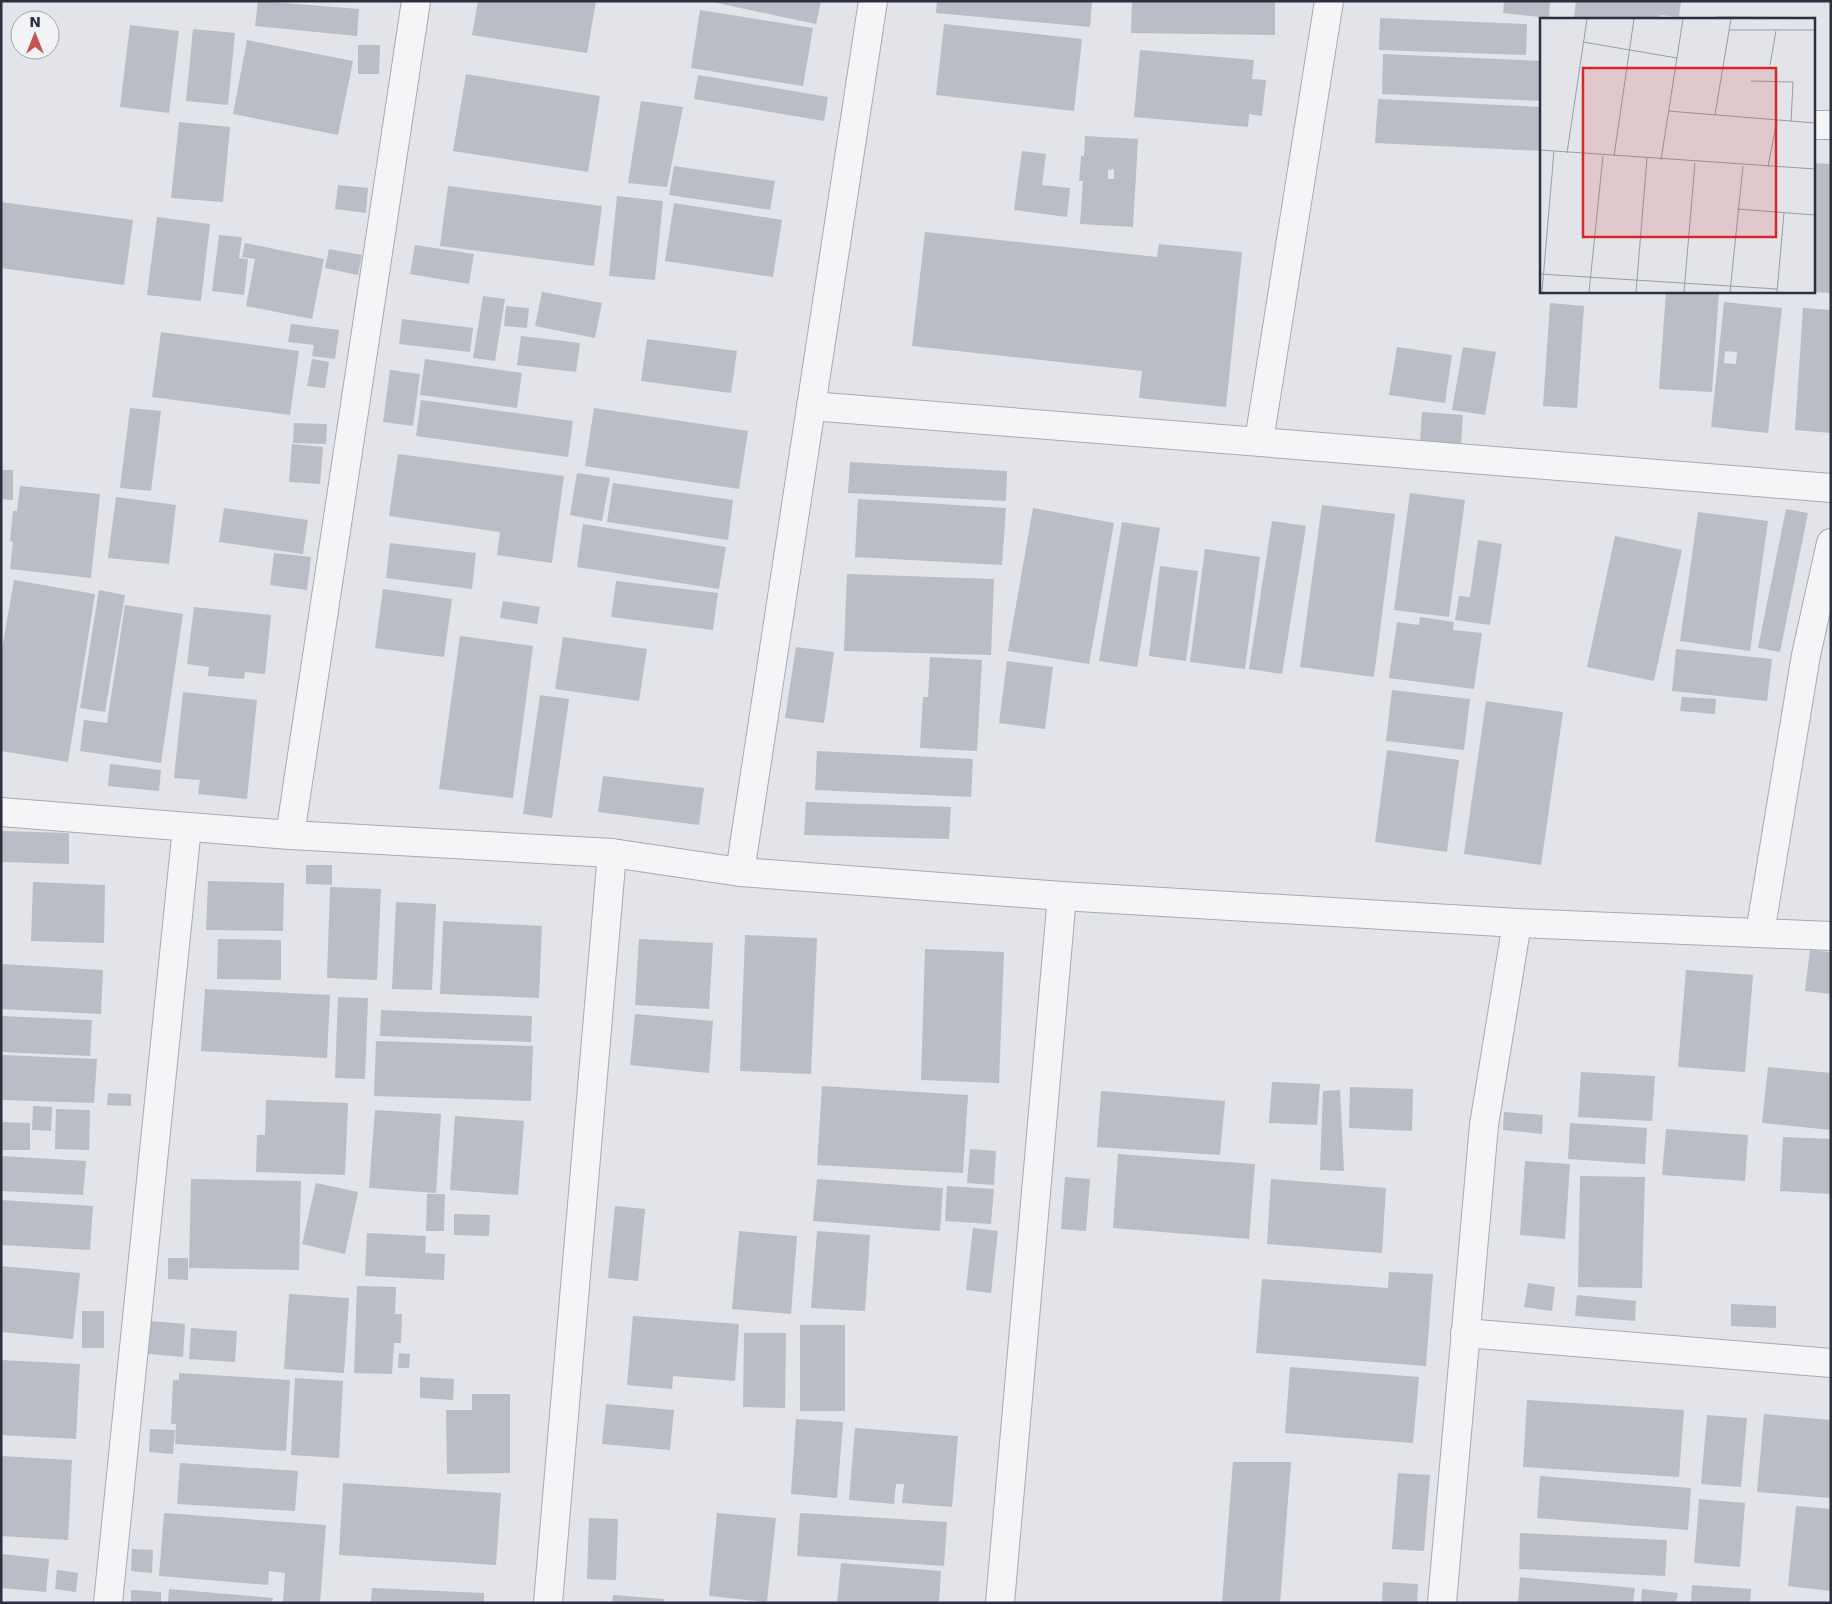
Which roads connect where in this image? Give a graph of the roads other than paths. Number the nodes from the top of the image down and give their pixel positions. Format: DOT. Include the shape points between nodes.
graph roads {
  1 [pos="416,1"];
  2 [pos="873,1"];
  3 [pos="1329,1"];
  4 [pos="1814,125"];
  5 [pos="1831,125"];
  6 [pos="811,406"];
  7 [pos="1259,441"];
  8 [pos="1831,488"];
  9 [pos="1831,543"];
  10 [pos="1,812"];
  11 [pos="187,827"];
  12 [pos="290,835"];
  13 [pos="612,853"];
  14 [pos="740,872"];
  15 [pos="1062,896"];
  16 [pos="1518,923"];
  17 [pos="1760,933"];
  18 [pos="1831,936"];
  19 [pos="1465,1333"];
  20 [pos="1831,1363"];
  21 [pos="108,1603"];
  22 [pos="548,1603"];
  23 [pos="1000,1603"];
  24 [pos="1442,1603"];
  1 -- 12 [label="street"];
  2 -- 6 [label="street"];
  3 -- 7 [label="street"];
  4 -- 5 [label="street"];
  6 -- 7 [label="street"];
  6 -- 14 [label="street"];
  7 -- 8 [label="street"];
  9 -- 17 [label="street" via="1806,655"];
  10 -- 11 [label="street"];
  11 -- 12 [label="street"];
  11 -- 21 [label="street"];
  12 -- 13 [label="street"];
  13 -- 14 [label="street"];
  13 -- 22 [label="street"];
  14 -- 15 [label="street"];
  15 -- 16 [label="street"];
  15 -- 23 [label="street"];
  16 -- 17 [label="street"];
  16 -- 19 [label="street" via="1484,1125"];
  17 -- 18 [label="street"];
  19 -- 20 [label="street"];
  19 -- 24 [label="street"];
}
